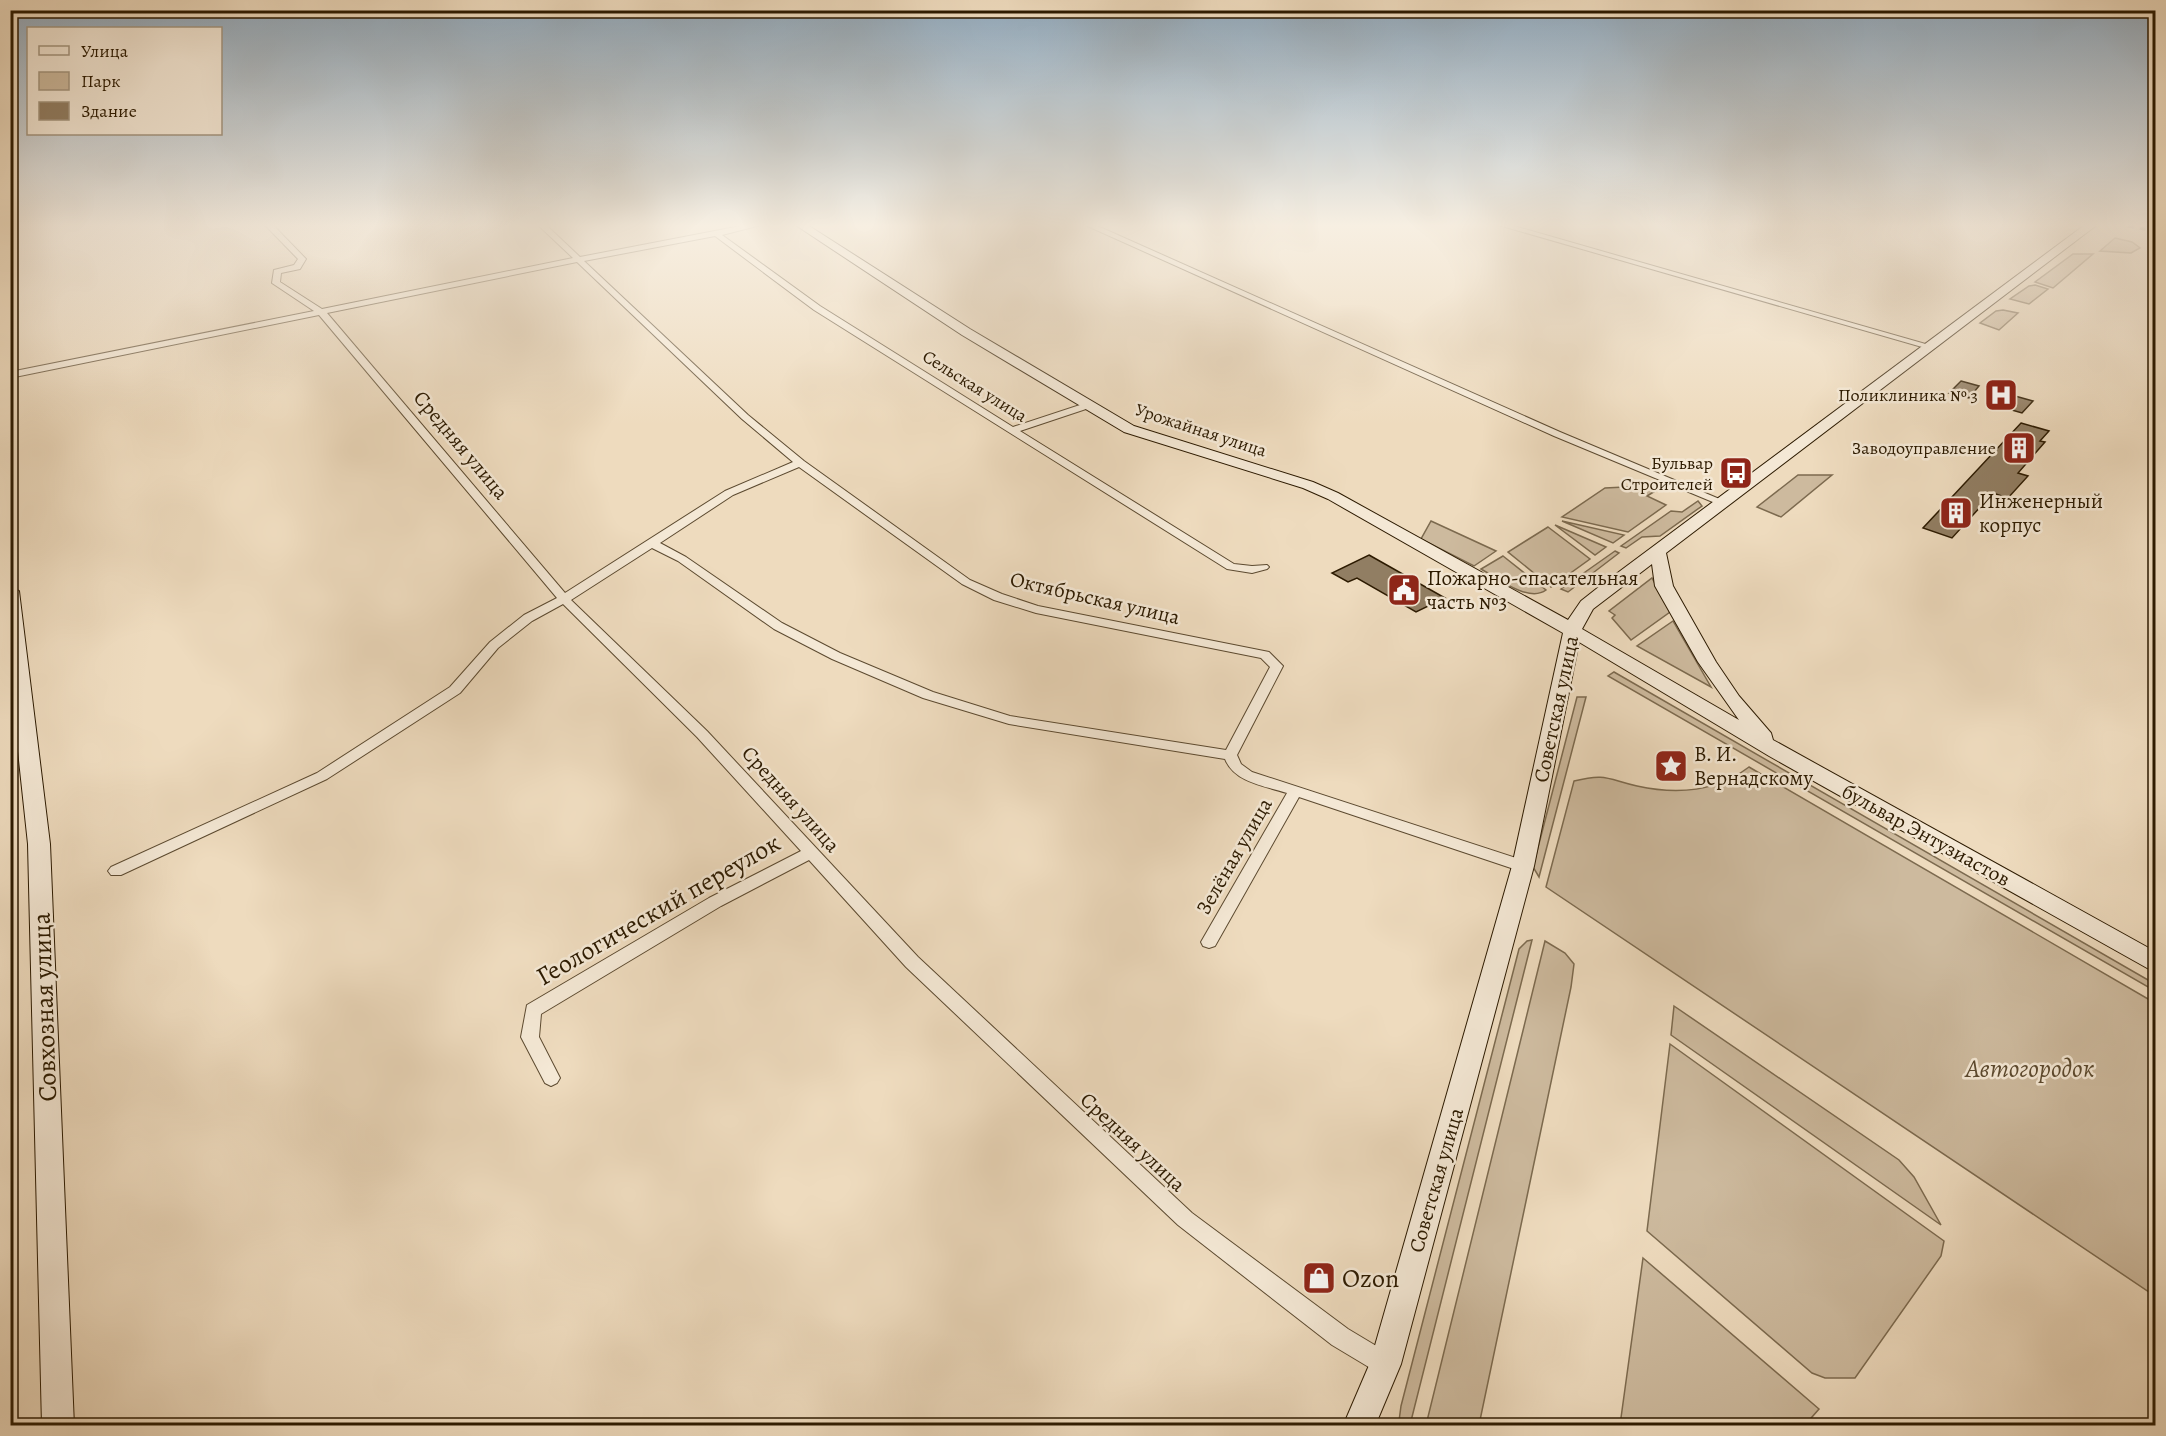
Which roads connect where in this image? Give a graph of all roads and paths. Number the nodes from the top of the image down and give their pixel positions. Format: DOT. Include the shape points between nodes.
graph roads {
  1 [pos="288,291"];
  2 [pos="426,291"];
  3 [pos="613,291"];
  4 [pos="795,291"];
  5 [pos="903,291"];
  6 [pos="1236,291"];
  7 [pos="1735,291"];
  8 [pos="2005,291"];
  9 [pos="321,312"];
  10 [pos="1932,347"];
  11 [pos="10,375"];
  12 [pos="1089,405"];
  13 [pos="1013,430"];
  14 [pos="800,463"];
  15 [pos="1724,503"];
  16 [pos="652,543"];
  17 [pos="1658,552"];
  18 [pos="1263,567"];
  19 [pos="10,591"];
  20 [pos="564,599"];
  21 [pos="1572,632"];
  22 [pos="1776,751"];
  23 [pos="1230,755"];
  24 [pos="1295,791"];
  25 [pos="811,852"];
  26 [pos="1523,866"];
  27 [pos="116,871"];
  28 [pos="1209,942"];
  29 [pos="2156,964"];
  30 [pos="551,1078"];
  31 [pos="1385,1364"];
  32 [pos="58,1425"];
  33 [pos="1359,1425"];
  1 -- 9 [label="street, Средняя улица"];
  2 -- 9 [label="street"];
  3 -- 14 [label="street, Октябрьская улица" via="701,377"];
  4 -- 13 [label="street, Сельская улица"];
  5 -- 12 [label="main road, Урожайная улица"];
  6 -- 15 [label="street" via="1492,406"];
  7 -- 10 [label="street"];
  8 -- 10 [label="main road, Советская улица"];
  9 -- 11 [label="street"];
  9 -- 20 [label="street, Средняя улица"];
  10 -- 15 [label="main road, Советская улица"];
  12 -- 13 [label="street"];
  12 -- 21 [label="main road, Урожайная улица" via="1148,437 1324,493"];
  13 -- 18 [label="street, Сельская улица" via="1231,567"];
  14 -- 16 [label="street" via="729,493"];
  14 -- 23 [label="street, Октябрьская улица" via="966,582 998,597 1076,618 1265,655 1274,660 1278,666"];
  15 -- 17 [label="main road, Советская улица"];
  16 -- 20 [label="street"];
  16 -- 23 [label="street" via="682,559 778,626 928,695 1009,720"];
  17 -- 21 [label="main road, Советская улица" via="1587,605"];
  17 -- 22 [label="main road" via="1664,586 1707,662 1744,716"];
  19 -- 32 [label="main road, Совхозная улица" via="39,844"];
  20 -- 25 [label="street, Средняя улица" via="702,734"];
  20 -- 27 [label="street" via="528,618 494,645 455,690 322,776"];
  21 -- 22 [label="main road, бульвар Энтузиастов"];
  21 -- 26 [label="main road, Советская улица"];
  22 -- 29 [label="main road, бульвар Энтузиастов"];
  23 -- 24 [label="street" via="1235,767 1246,775"];
  24 -- 26 [label="street"];
  24 -- 28 [label="street, Зелёная улица"];
  25 -- 30 [label="street, Геологический переулок" via="715,902 533,1010 530,1037"];
  25 -- 31 [label="street, Средняя улица" via="912,962 1185,1219 1340,1337"];
  26 -- 31 [label="main road, Советская улица"];
  31 -- 33 [label="main road, Советская улица"];
}
